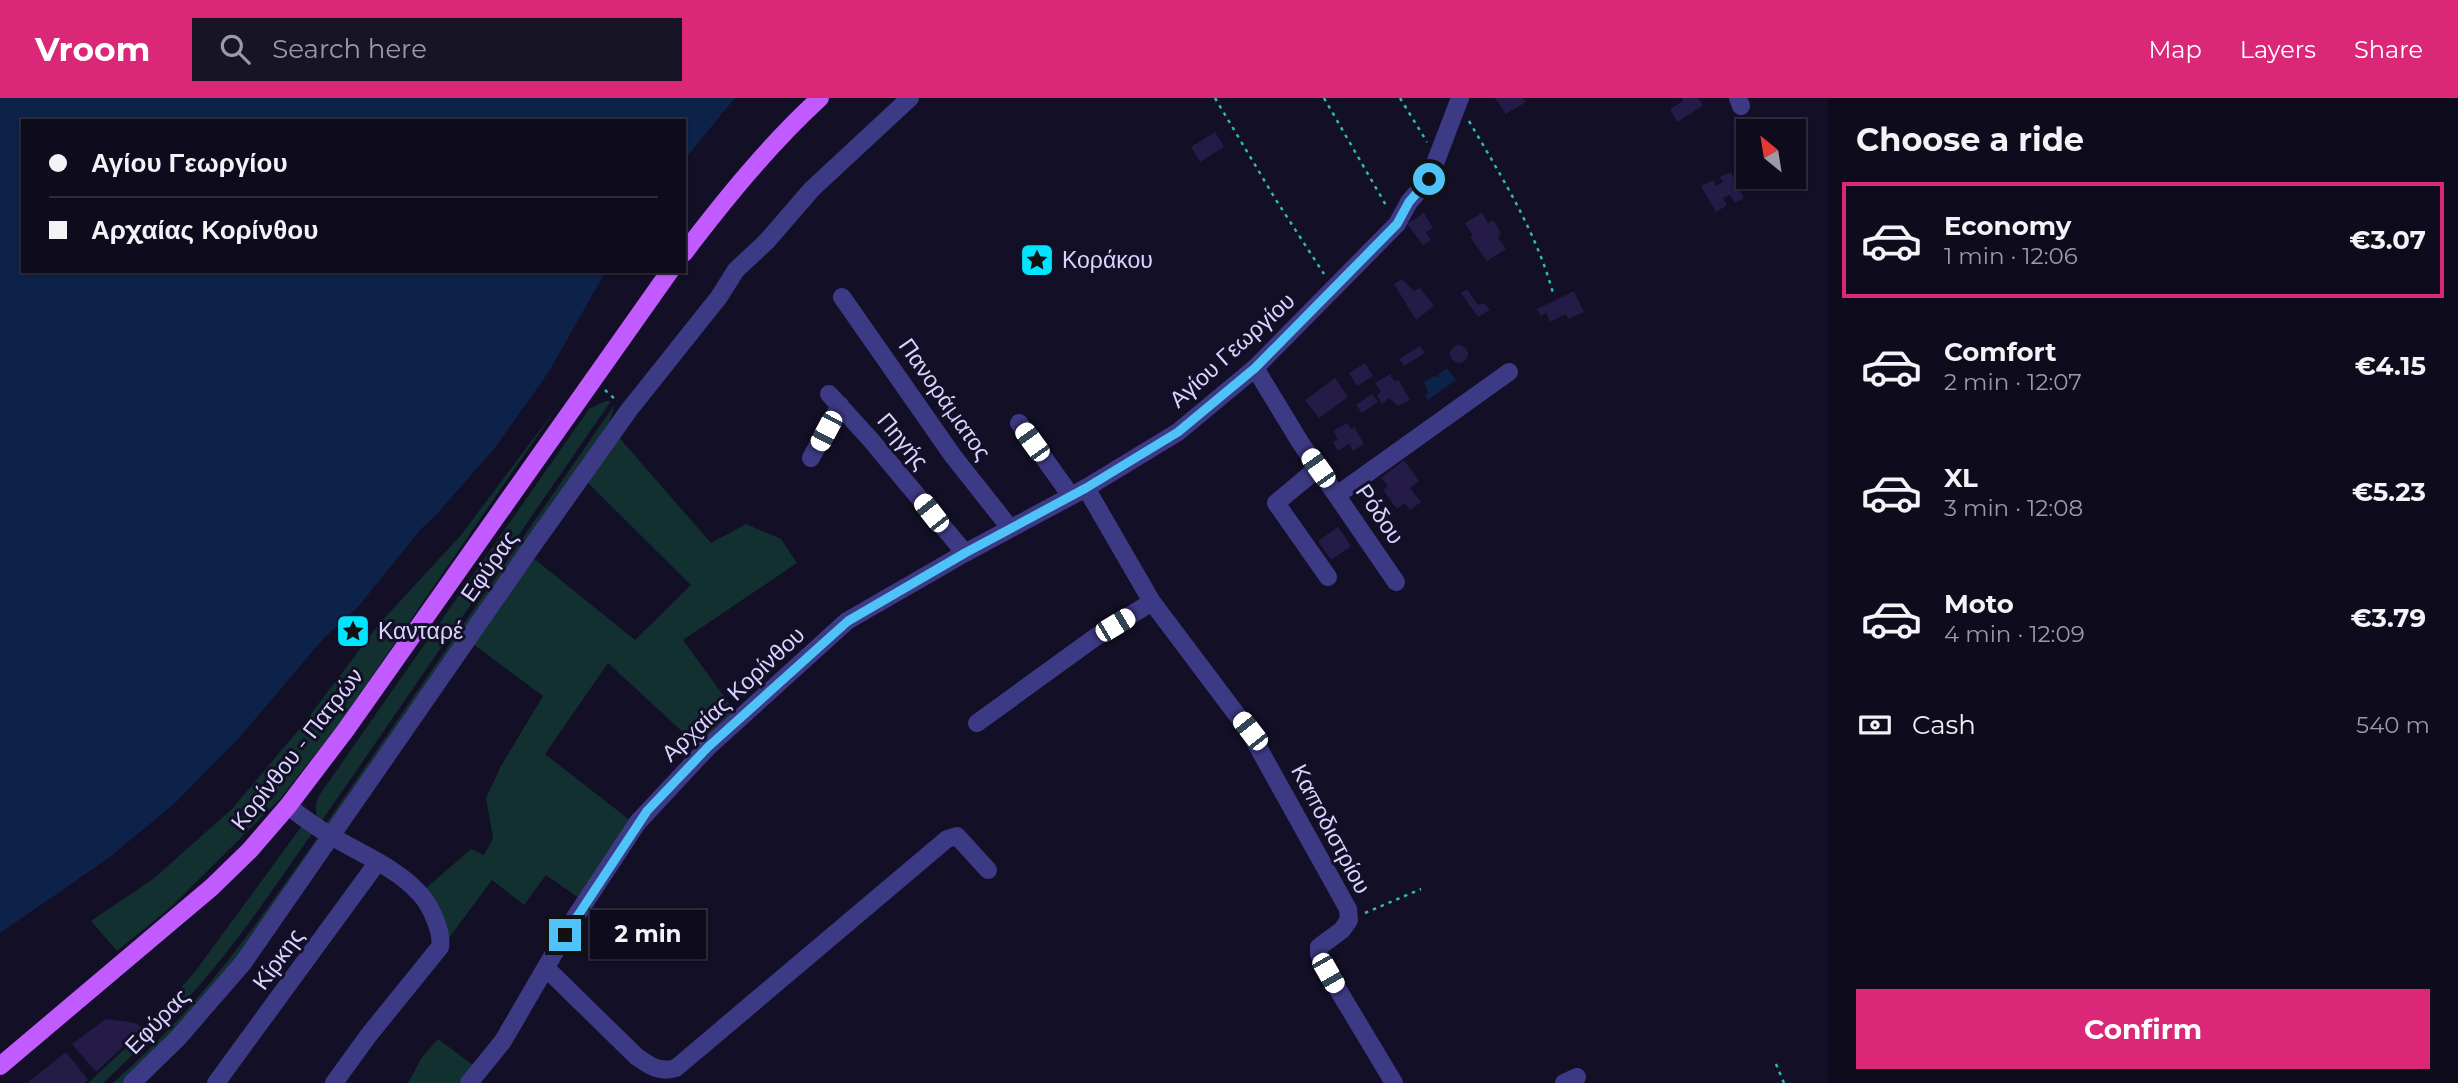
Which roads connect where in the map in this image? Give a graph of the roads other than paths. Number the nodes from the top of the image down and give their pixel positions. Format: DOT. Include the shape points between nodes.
graph roads {
  1 [pos="820,98"];
  2 [pos="910,98"];
  3 [pos="1459,100"];
  4 [pos="686,250"];
  5 [pos="669,273"];
  6 [pos="842,297"];
  7 [pos="1255,368"];
  8 [pos="1509,372"];
  9 [pos="1018,423"];
  10 [pos="811,458"];
  11 [pos="1318,468"];
  12 [pos="1078,492"];
  13 [pos="1337,495"];
  14 [pos="1010,528"];
  15 [pos="965,553"];
  16 [pos="1328,577"];
  17 [pos="1396,582"];
  18 [pos="1152,602"];
  19 [pos="848,621"];
  20 [pos="977,723"];
  21 [pos="288,806"];
  22 [pos="331,836"];
  23 [pos="377,863"];
  24 [pos="988,870"];
  25 [pos="546,968"];
  26 [pos="0,1066"];
  27 [pos="671,1077"];
  28 [pos="132,1083"];
  29 [pos="216,1083"];
  30 [pos="334,1083"];
  31 [pos="469,1083"];
  32 [pos="1394,1083"];
  1 -- 4 [label="main road" via="727,197"];
  2 -- 22 [label="street, Εφύρας" via="812,189 736,270 629,410"];
  3 -- 7 [label="street, Αγίου Γεωργίου" via="1429,179 1397,224"];
  5 -- 21 [label="main road, Κορίνθου - Πατρών"];
  6 -- 14 [label="street, Πανοράματος" via="953,456"];
  7 -- 11 [label="street, Ρόδου"];
  7 -- 12 [label="street, Αγίου Γεωργίου" via="1178,432"];
  8 -- 13 [label="street"];
  9 -- 12 [label="street, Καποδιστρίου"];
  10 -- 15 [label="street, Πηγής" via="834,399"];
  11 -- 13 [label="street, Ρόδου"];
  11 -- 16 [label="street" via="1276,503"];
  12 -- 14 [label="street, Αγίου Γεωργίου"];
  12 -- 18 [label="street, Καποδιστρίου"];
  13 -- 17 [label="street, Ρόδου"];
  14 -- 15 [label="street, Αγίου Γεωργίου"];
  15 -- 19 [label="street, Αγίου Γεωργίου"];
  18 -- 20 [label="street"];
  18 -- 32 [label="street, Καποδιστρίου" via="1250,731 1348,909 1349,920 1319,947 1319,954"];
  19 -- 25 [label="street, Αρχαίας Κορίνθου" via="708,747 647,811"];
  21 -- 22 [label="street"];
  21 -- 26 [label="main road, Κορίνθου - Πατρών" via="212,887"];
  22 -- 23 [label="street"];
  22 -- 28 [label="street, Εφύρας" via="243,963"];
  23 -- 29 [label="street, Κίρκης"];
  23 -- 30 [label="street" via="418,891 442,939"];
  24 -- 27 [label="street" via="957,836 947,839 676,1068"];
  25 -- 27 [label="street" via="637,1057"];
  25 -- 31 [label="street, Αρχαίας Κορίνθου" via="503,1041"];
}
